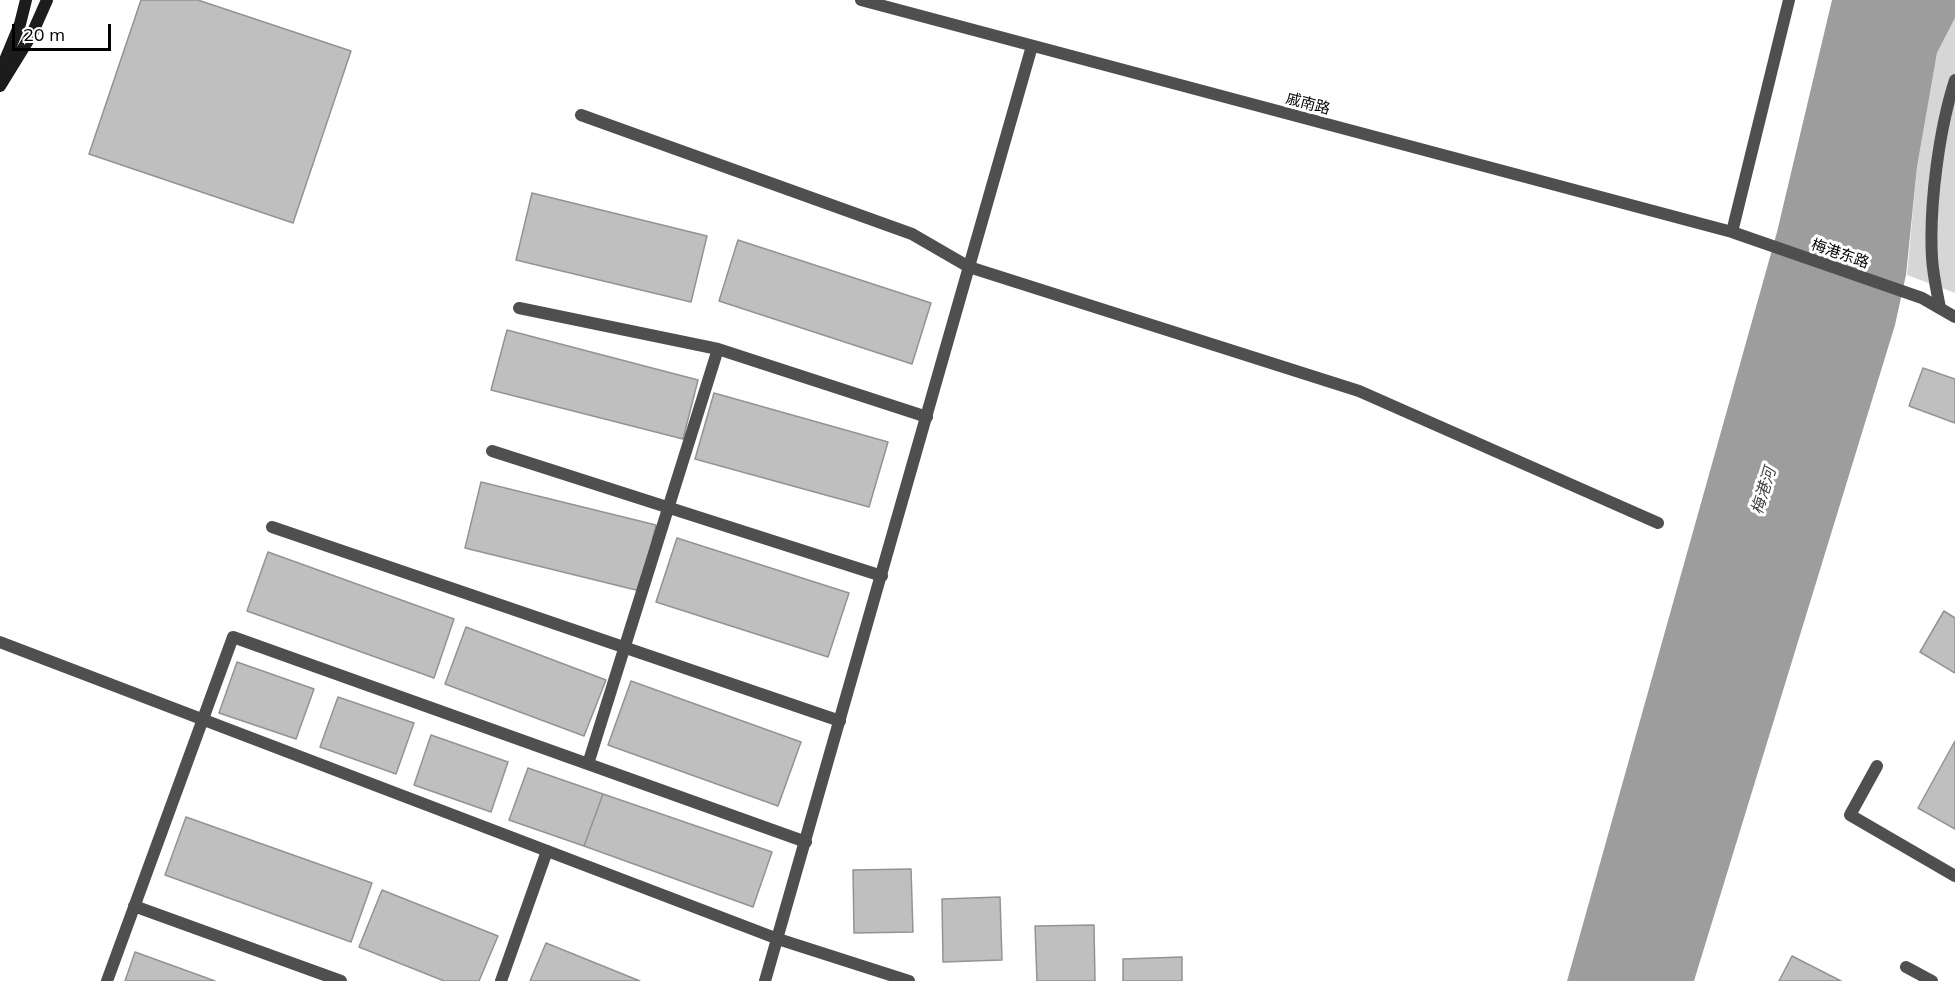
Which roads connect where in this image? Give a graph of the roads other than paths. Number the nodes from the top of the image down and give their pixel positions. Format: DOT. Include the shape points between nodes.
graph roads {
  1 [pos="26,0"];
  2 [pos="47,0"];
  3 [pos="861,0"];
  4 [pos="1789,0"];
  5 [pos="1032,46"];
  6 [pos="0,72"];
  7 [pos="1955,80"];
  8 [pos="0,86"];
  9 [pos="581,115"];
  10 [pos="1732,232"];
  11 [pos="1748,238"];
  12 [pos="969,267"];
  13 [pos="519,308"];
  14 [pos="1940,308"];
  15 [pos="1955,317"];
  16 [pos="718,349"];
  17 [pos="927,417"];
  18 [pos="492,452"];
  19 [pos="669,508"];
  20 [pos="1658,524"];
  21 [pos="272,527"];
  22 [pos="882,576"];
  23 [pos="0,642"];
  24 [pos="625,647"];
  25 [pos="203,720"];
  26 [pos="840,721"];
  27 [pos="588,764"];
  28 [pos="1876,766"];
  29 [pos="806,842"];
  30 [pos="547,851"];
  31 [pos="1955,876"];
  32 [pos="134,906"];
  33 [pos="778,939"];
  34 [pos="1906,967"];
  35 [pos="106,981"];
  36 [pos="341,981"];
  37 [pos="501,981"];
  38 [pos="765,981"];
  39 [pos="909,981"];
  40 [pos="1932,981"];
  1 -- 6 [label="main road"];
  2 -- 8 [label="main road" via="32,34"];
  3 -- 5 [label="street, 戚南路"];
  4 -- 10 [label="street"];
  5 -- 10 [label="street, 戚南路"];
  5 -- 12 [label="street"];
  7 -- 14 [label="street" via="1947,104 1933,210 1932,259"];
  9 -- 12 [label="street" via="912,234"];
  10 -- 11 [label="street, 戚南路"];
  11 -- 14 [label="street, 梅港东路" via="1922,298"];
  12 -- 17 [label="street"];
  12 -- 20 [label="street" via="1359,391"];
  13 -- 16 [label="street"];
  14 -- 15 [label="street"];
  16 -- 17 [label="street"];
  16 -- 19 [label="street"];
  17 -- 22 [label="street"];
  18 -- 19 [label="street"];
  19 -- 22 [label="street"];
  19 -- 24 [label="street"];
  21 -- 24 [label="street"];
  22 -- 26 [label="street"];
  23 -- 25 [label="street"];
  24 -- 26 [label="street"];
  24 -- 27 [label="street"];
  25 -- 27 [label="street" via="233,637"];
  25 -- 30 [label="street"];
  25 -- 32 [label="street"];
  26 -- 29 [label="street"];
  27 -- 29 [label="street"];
  28 -- 31 [label="street" via="1850,815"];
  29 -- 33 [label="street"];
  30 -- 33 [label="street"];
  30 -- 37 [label="street"];
  32 -- 35 [label="street"];
  32 -- 36 [label="street"];
  33 -- 38 [label="street"];
  33 -- 39 [label="street"];
  34 -- 40 [label="street"];
}
